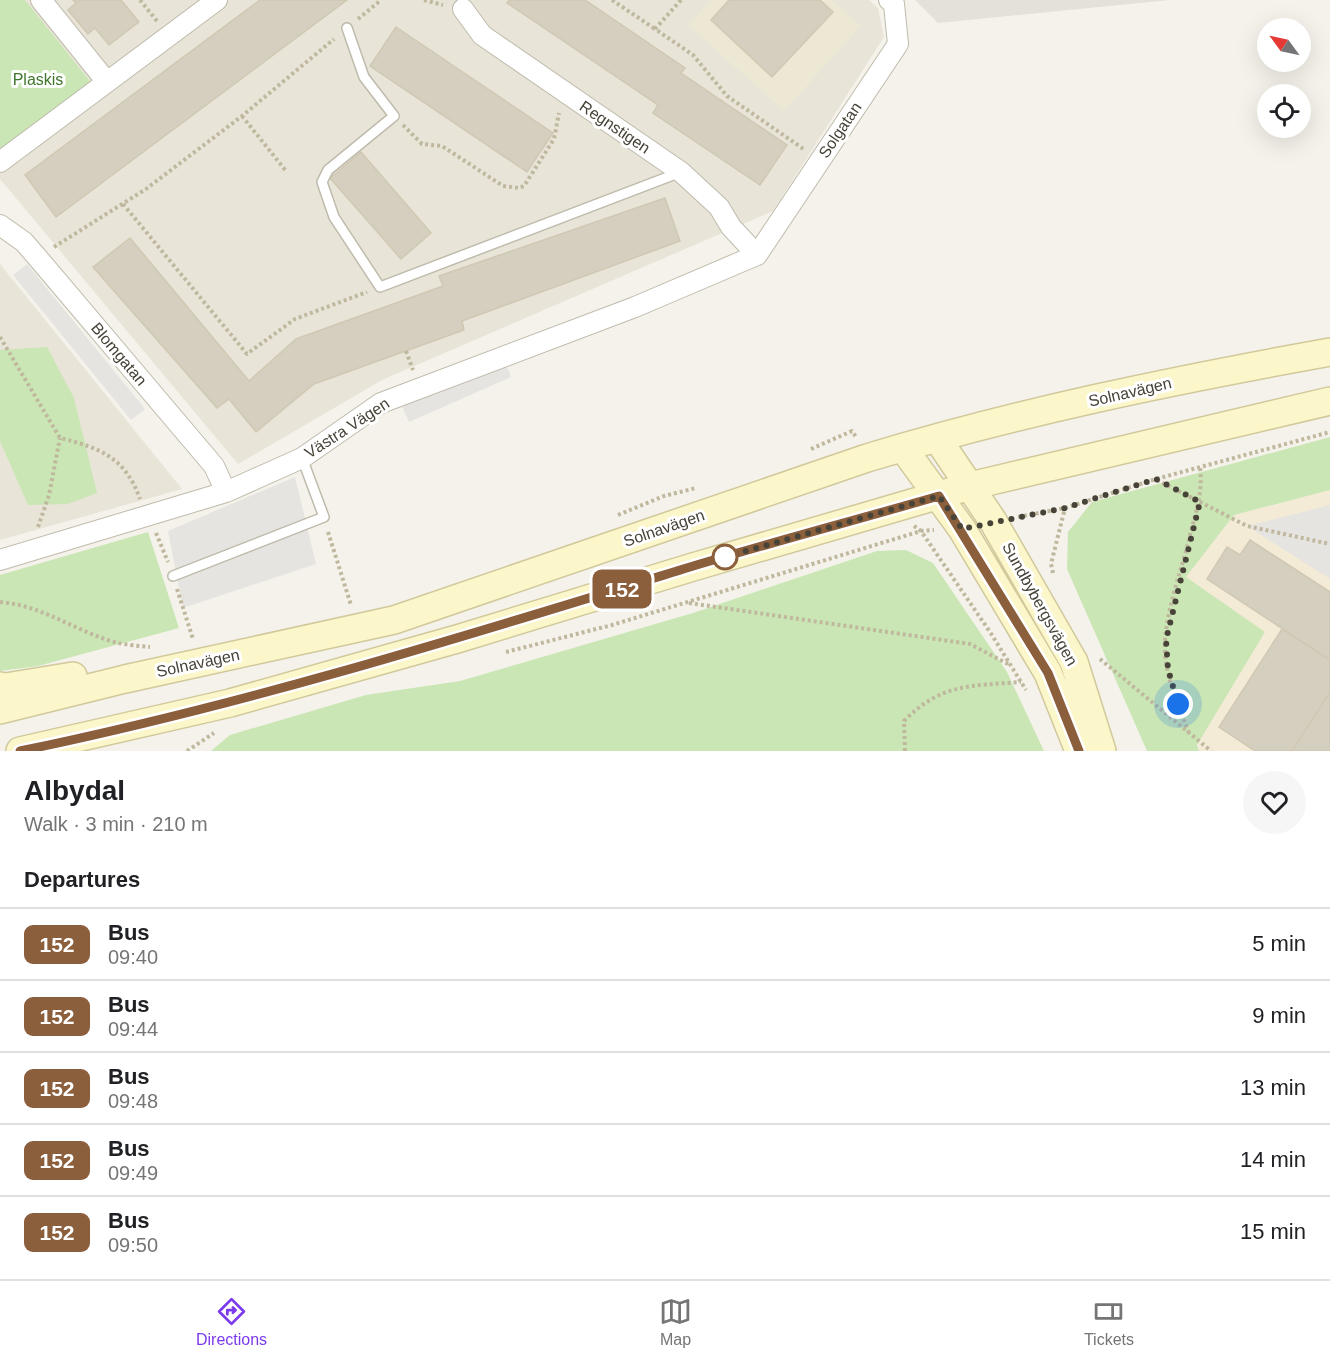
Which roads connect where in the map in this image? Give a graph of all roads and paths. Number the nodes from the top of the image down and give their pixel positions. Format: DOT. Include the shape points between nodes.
graph roads {
  1 [pos="41,0"];
  2 [pos="217,0"];
  3 [pos="381,0"];
  4 [pos="612,0"];
  5 [pos="681,0"];
  6 [pos="889,0"];
  7 [pos="463,9"];
  8 [pos="347,28"];
  9 [pos="655,29"];
  10 [pos="107,82"];
  11 [pos="560,107"];
  12 [pos="242,116"];
  13 [pos="394,116"];
  14 [pos="810,154"];
  15 [pos="0,162"];
  16 [pos="286,171"];
  17 [pos="681,172"];
  18 [pos="123,204"];
  19 [pos="0,225"];
  20 [pos="757,255"];
  21 [pos="37,257"];
  22 [pos="380,287"];
  23 [pos="0,338"];
  24 [pos="1330,352"];
  25 [pos="1330,401"];
  26 [pos="1330,432"];
  27 [pos="1323,434"];
  28 [pos="1330,437"];
  29 [pos="60,438"];
  30 [pos="937,438"];
  31 [pos="903,448"];
  32 [pos="302,458"];
  33 [pos="1200,467"];
  34 [pos="1156,479"];
  35 [pos="970,486"];
  36 [pos="226,492"];
  37 [pos="939,496"];
  38 [pos="1200,502"];
  39 [pos="147,517"];
  40 [pos="324,517"];
  41 [pos="993,521"];
  42 [pos="962,529"];
  43 [pos="921,531"];
  44 [pos="1330,544"];
  45 [pos="42,546"];
  46 [pos="0,560"];
  47 [pos="173,576"];
  48 [pos="0,602"];
  49 [pos="686,603"];
  50 [pos="357,604"];
  51 [pos="351,606"];
  52 [pos="340,609"];
  53 [pos="160,647"];
  54 [pos="501,654"];
  55 [pos="1094,654"];
  56 [pos="1012,667"];
  57 [pos="125,679"];
  58 [pos="1021,682"];
  59 [pos="0,686"];
  60 [pos="1027,692"];
  61 [pos="0,710"];
  62 [pos="222,728"];
  63 [pos="1189,733"];
  64 [pos="20,751"];
  65 [pos="187,751"];
  66 [pos="905,751"];
  67 [pos="1079,751"];
  68 [pos="1102,751"];
  69 [pos="1211,751"];
  1 -- 10 [label="street"];
  2 -- 10 [label="street"];
  3 -- 8 [label="path"];
  4 -- 9 [label="path"];
  5 -- 9 [label="path"];
  6 -- 20 [label="street, Solgatan" via="894,4 898,44"];
  7 -- 17 [label="street, Regnstigen" via="482,35"];
  8 -- 12 [label="path"];
  8 -- 13 [label="lane" via="364,77"];
  9 -- 14 [label="path" via="693,55 727,96"];
  10 -- 15 [label="street"];
  11 -- 13 [label="path" via="554,139 519,188 503,186 442,146 422,144"];
  12 -- 16 [label="path"];
  12 -- 18 [label="path"];
  13 -- 22 [label="lane" via="328,170 322,182 334,217"];
  17 -- 20 [label="street, Regnstigen" via="719,207 731,227"];
  17 -- 22 [label="lane"];
  18 -- 21 [label="path"];
  18 -- 22 [label="path" via="248,354 295,319"];
  19 -- 21 [label="street, Blomgatan"];
  20 -- 32 [label="street, Västra Vägen" via="635,308 381,403"];
  21 -- 36 [label="street, Blomgatan" via="214,466"];
  23 -- 29 [label="path"];
  24 -- 30 [label="main road, Solnavägen" via="1188,379"];
  25 -- 35 [label="main road"];
  26 -- 27 [label="path"];
  27 -- 28 [label="path"];
  27 -- 33 [label="path"];
  29 -- 39 [label="path" via="92,445 119,463 137,490"];
  29 -- 45 [label="path" via="50,495 38,529"];
  30 -- 31 [label="main road, Solnavägen"];
  30 -- 35 [label="main road, Sundbybergsvägen"];
  31 -- 37 [label="main road, Sundbybergsvägen"];
  31 -- 57 [label="main road, Solnavägen" via="394,620"];
  32 -- 36 [label="street, Västra Vägen"];
  32 -- 40 [label="lane"];
  33 -- 34 [label="path"];
  33 -- 38 [label="path"];
  34 -- 38 [label="path"];
  34 -- 41 [label="path" via="1065,508"];
  35 -- 37 [label="main road"];
  35 -- 41 [label="main road, Sundbybergsvägen"];
  36 -- 39 [label="street, Västra Vägen"];
  37 -- 42 [label="main road, Sundbybergsvägen"];
  37 -- 64 [label="main road" via="230,704"];
  38 -- 44 [label="path" via="1247,526"];
  38 -- 63 [label="path" via="1176,588 1165,653"];
  39 -- 45 [label="street, Västra Vägen"];
  40 -- 47 [label="lane"];
  40 -- 51 [label="path"];
  41 -- 68 [label="main road, Sundbybergsvägen" via="1074,662"];
  42 -- 43 [label="path"];
  42 -- 67 [label="main road, Sundbybergsvägen" via="1048,673"];
  43 -- 49 [label="path"];
  43 -- 56 [label="path"];
  45 -- 46 [label="street, Västra Vägen"];
  48 -- 53 [label="path" via="44,611 117,643"];
  49 -- 54 [label="path"];
  49 -- 56 [label="path" via="970,644"];
  50 -- 51 [label="path"];
  51 -- 52 [label="path"];
  55 -- 63 [label="path"];
  56 -- 58 [label="path"];
  57 -- 59 [label="main road" via="70,675"];
  57 -- 61 [label="main road, Solnavägen"];
  58 -- 60 [label="path"];
  58 -- 66 [label="path" via="960,687 923,702 904,721"];
  62 -- 65 [label="path"];
  63 -- 69 [label="path"];
}
